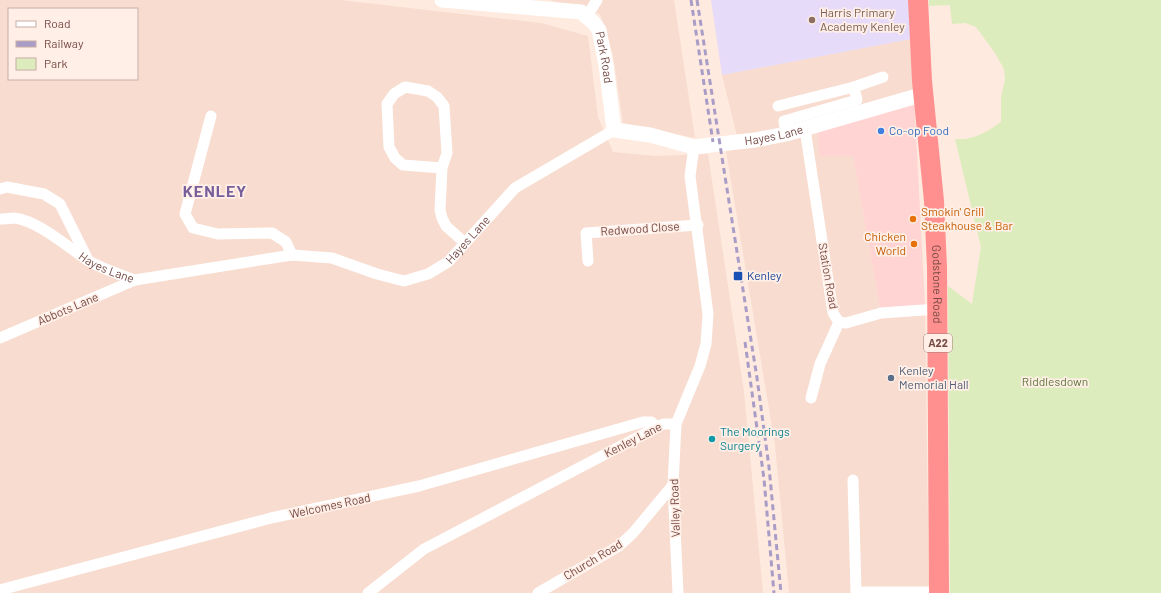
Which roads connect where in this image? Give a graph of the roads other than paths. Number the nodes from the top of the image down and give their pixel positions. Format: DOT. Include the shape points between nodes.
graph roads {
  1 [pos="442,0"];
  2 [pos="598,0"];
  3 [pos="918,0"];
  4 [pos="587,16"];
  5 [pos="883,77"];
  6 [pos="854,88"];
  7 [pos="924,94"];
  8 [pos="778,106"];
  9 [pos="211,116"];
  10 [pos="805,129"];
  11 [pos="614,130"];
  12 [pos="786,134"];
  13 [pos="694,147"];
  14 [pos="442,168"];
  15 [pos="0,189"];
  16 [pos="0,219"];
  17 [pos="698,225"];
  18 [pos="465,244"];
  19 [pos="292,255"];
  20 [pos="88,260"];
  21 [pos="588,261"];
  22 [pos="135,280"];
  23 [pos="938,309"];
  24 [pos="839,322"];
  25 [pos="0,338"];
  26 [pos="811,398"];
  27 [pos="676,424"];
  28 [pos="658,427"];
  29 [pos="853,480"];
  30 [pos="674,485"];
  31 [pos="0,590"];
  32 [pos="368,593"];
  33 [pos="538,593"];
  34 [pos="678,593"];
  35 [pos="939,593"];
  1 -- 4 [label="street, Park Road" via="580,12"];
  2 -- 4 [label="street"];
  3 -- 7 [label="highway, Godstone Road / A22"];
  4 -- 11 [label="street, Park Road" via="599,30"];
  5 -- 6 [label="street"];
  6 -- 8 [label="street"];
  6 -- 12 [label="street" via="857,100 784,121"];
  7 -- 10 [label="street, Hayes Lane"];
  7 -- 23 [label="highway, Godstone Road / A22" via="934,201"];
  9 -- 19 [label="street" via="185,214 193,228 218,234 272,233 286,242"];
  10 -- 12 [label="street, Hayes Lane"];
  10 -- 24 [label="street, Station Road" via="833,313"];
  11 -- 13 [label="street, Hayes Lane" via="650,134"];
  11 -- 18 [label="street, Hayes Lane" via="515,188"];
  12 -- 13 [label="street, Hayes Lane"];
  13 -- 17 [label="street, Kenley Lane" via="690,176"];
  14 -- 14 [label="street" via="447,153 444,106 428,91 405,87 394,94 387,104 389,147 403,164"];
  14 -- 18 [label="street" via="442,218 446,226"];
  15 -- 20 [label="street" via="7,187 44,194 60,204"];
  16 -- 20 [label="street, Hayes Lane" via="16,218 30,224 60,240"];
  17 -- 21 [label="street, Redwood Close" via="586,233"];
  17 -- 27 [label="street, Kenley Lane" via="708,314 706,344 695,380 685,398"];
  18 -- 19 [label="street, Hayes Lane" via="448,262 428,274 404,281 332,258"];
  19 -- 22 [label="street, Hayes Lane"];
  20 -- 22 [label="street, Hayes Lane"];
  22 -- 25 [label="street, Abbots Lane"];
  23 -- 24 [label="street, Station Road" via="881,313 846,323"];
  23 -- 35 [label="highway, Godstone Road / A22"];
  24 -- 26 [label="street" via="820,364"];
  27 -- 28 [label="street, Kenley Lane"];
  27 -- 30 [label="street, Valley Road"];
  28 -- 31 [label="street, Welcomes Road" via="651,422 643,422 419,486 271,518"];
  28 -- 32 [label="street, Kenley Lane" via="424,549"];
  29 -- 35 [label="street" via="856,592"];
  30 -- 33 [label="street, Church Road" via="619,546"];
  30 -- 34 [label="street, Valley Road"];
}
